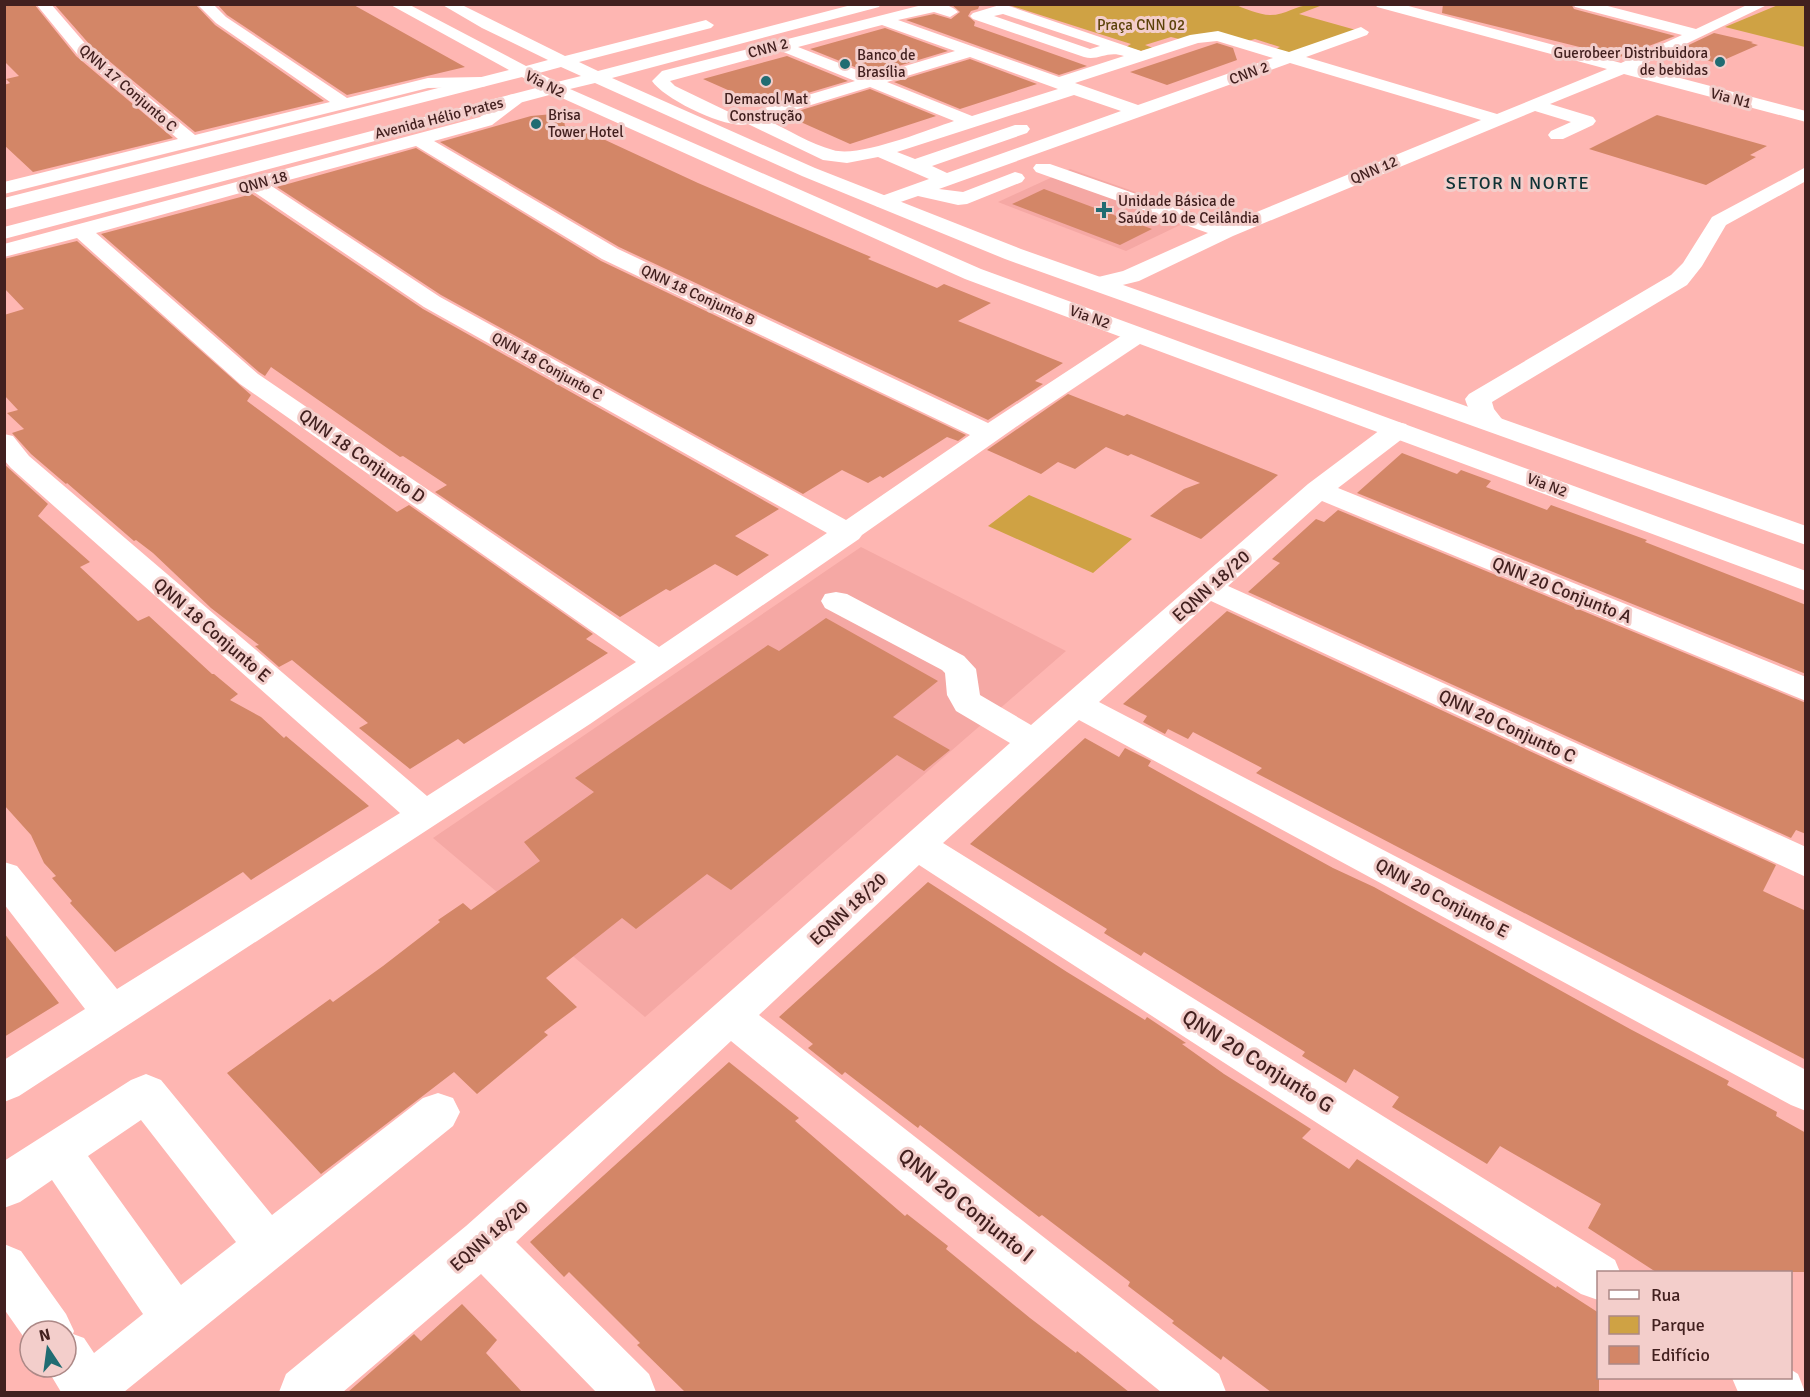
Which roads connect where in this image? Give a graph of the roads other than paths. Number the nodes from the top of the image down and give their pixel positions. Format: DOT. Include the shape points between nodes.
graph roads {
  1 [pos="44,4"];
  2 [pos="204,4"];
  3 [pos="396,4"];
  4 [pos="438,4"];
  5 [pos="448,4"];
  6 [pos="1382,4"];
  7 [pos="1580,4"];
  8 [pos="1758,5"];
  9 [pos="879,12"];
  10 [pos="950,12"];
  11 [pos="464,13"];
  12 [pos="724,21"];
  13 [pos="1361,32"];
  14 [pos="1698,34"];
  15 [pos="780,45"];
  16 [pos="1116,46"];
  17 [pos="973,51"];
  18 [pos="1140,56"];
  19 [pos="1290,58"];
  20 [pos="560,62"];
  21 [pos="1622,69"];
  22 [pos="521,72"];
  23 [pos="597,78"];
  24 [pos="870,81"];
  25 [pos="480,82"];
  26 [pos="1067,86"];
  27 [pos="554,89"];
  28 [pos="522,97"];
  29 [pos="1105,100"];
  30 [pos="343,103"];
  31 [pos="1534,105"];
  32 [pos="1083,108"];
  33 [pos="1139,112"];
  34 [pos="1806,117"];
  35 [pos="749,118"];
  36 [pos="1495,119"];
  37 [pos="971,122"];
  38 [pos="1038,123"];
  39 [pos="708,129"];
  40 [pos="1557,135"];
  41 [pos="418,139"];
  42 [pos="192,142"];
  43 [pos="880,151"];
  44 [pos="1013,157"];
  45 [pos="914,166"];
  46 [pos="1043,168"];
  47 [pos="1806,173"];
  48 [pos="947,180"];
  49 [pos="18,184"];
  50 [pos="255,184"];
  51 [pos="775,188"];
  52 [pos="918,190"];
  53 [pos="4,196"];
  54 [pos="883,202"];
  55 [pos="4,204"];
  56 [pos="50,222"];
  57 [pos="931,222"];
  58 [pos="81,230"];
  59 [pos="1226,232"];
  60 [pos="4,233"];
  61 [pos="25,245"];
  62 [pos="4,251"];
  63 [pos="939,259"];
  64 [pos="1093,282"];
  65 [pos="1138,335"];
  66 [pos="1492,423"];
  67 [pos="1397,430"];
  68 [pos="988,433"];
  69 [pos="4,442"];
  70 [pos="1495,465"];
  71 [pos="1318,490"];
  72 [pos="849,533"];
  73 [pos="1806,536"];
  74 [pos="1806,567"];
  75 [pos="1806,582"];
  76 [pos="1209,589"];
  77 [pos="836,601"];
  78 [pos="658,662"];
  79 [pos="1806,690"];
  80 [pos="1078,705"];
  81 [pos="1035,742"];
  82 [pos="424,815"];
  83 [pos="917,845"];
  84 [pos="1806,863"];
  85 [pos="4,876"];
  86 [pos="112,1013"];
  87 [pos="731,1017"];
  88 [pos="4,1083"];
  89 [pos="1806,1092"];
  90 [pos="438,1112"];
  91 [pos="58,1151"];
  92 [pos="4,1187"];
  93 [pos="483,1242"];
  94 [pos="269,1246"];
  95 [pos="4,1267"];
  96 [pos="1597,1276"];
  97 [pos="41,1319"];
  98 [pos="176,1320"];
  99 [pos="82,1379"];
  100 [pos="1760,1379"];
  101 [pos="304,1392"];
  102 [pos="631,1392"];
  103 [pos="1201,1392"];
  104 [pos="1780,1392"];
  1 -- 42 [label="street, QNN 17 Conjunto C" via="83,51"];
  2 -- 30 [label="street" via="221,20"];
  3 -- 22 [label="street, Via N2"];
  4 -- 11 [label="street"];
  5 -- 11 [label="street, Via N2"];
  6 -- 21 [label="street, Via N1"];
  7 -- 14 [label="street"];
  8 -- 14 [label="street, QNN 12"];
  9 -- 10 [label="street" via="935,7"];
  9 -- 15 [label="street, CNN 2"];
  9 -- 17 [label="street"];
  9 -- 23 [label="street, Avenida Hélio Prates" via="856,9"];
  11 -- 20 [label="street, Via N2"];
  12 -- 20 [label="street, Avenida Hélio Prates"];
  13 -- 19 [label="street, CNN 2"];
  14 -- 21 [label="street, QNN 12"];
  15 -- 24 [label="street"];
  15 -- 35 [label="street, CNN 2" via="668,75 660,81 669,90 728,118"];
  16 -- 16 [label="street" via="1003,9 978,16 1090,54"];
  16 -- 18 [label="street"];
  17 -- 24 [label="street, CNN 2"];
  17 -- 26 [label="street"];
  18 -- 19 [label="street, CNN 2" via="1212,36"];
  18 -- 26 [label="street, CNN 2"];
  19 -- 33 [label="street, CNN 2"];
  19 -- 36 [label="street, CNN 2"];
  20 -- 22 [label="street, Avenida Hélio Prates"];
  20 -- 23 [label="street, Via N2"];
  21 -- 31 [label="street, QNN 12"];
  21 -- 34 [label="street, Via N1"];
  22 -- 25 [label="street, Avenida Hélio Prates"];
  22 -- 27 [label="street, Via N2"];
  23 -- 27 [label="street, Avenida Hélio Prates"];
  23 -- 39 [label="street, Via N2"];
  24 -- 35 [label="street, CNN 2"];
  24 -- 37 [label="street"];
  25 -- 30 [label="street" via="428,83"];
  25 -- 49 [label="street, Avenida Hélio Prates"];
  26 -- 29 [label="street"];
  26 -- 37 [label="street, CNN 2"];
  27 -- 28 [label="street, Avenida Hélio Prates"];
  27 -- 51 [label="street, Via N2"];
  28 -- 41 [label="street, QNN 18" via="486,121"];
  28 -- 56 [label="street, Avenida Hélio Prates"];
  29 -- 32 [label="street"];
  29 -- 33 [label="street"];
  30 -- 42 [label="street"];
  31 -- 36 [label="street, QNN 12"];
  31 -- 40 [label="street" via="1587,121"];
  33 -- 44 [label="street, CNN 2"];
  35 -- 39 [label="street, CNN 2"];
  35 -- 43 [label="street, CNN 2" via="830,156"];
  36 -- 59 [label="street, QNN 12"];
  37 -- 43 [label="street, CNN 2"];
  38 -- 45 [label="street"];
  39 -- 54 [label="street, Via N2"];
  41 -- 50 [label="street, QNN 18"];
  41 -- 68 [label="street, QNN 18 Conjunto B" via="610,254"];
  42 -- 49 [label="street"];
  43 -- 45 [label="street"];
  44 -- 46 [label="street"];
  44 -- 48 [label="street, CNN 2"];
  45 -- 48 [label="street"];
  46 -- 52 [label="street" via="967,198"];
  46 -- 59 [label="street"];
  47 -- 66 [label="street" via="1719,221 1696,262 1679,280 1478,399"];
  48 -- 52 [label="street, CNN 2"];
  49 -- 53 [label="street"];
  49 -- 55 [label="street, Avenida Hélio Prates"];
  50 -- 58 [label="street, QNN 18"];
  50 -- 72 [label="street, QNN 18 Conjunto C" via="432,302"];
  51 -- 57 [label="street" via="820,201 904,236 926,234 932,228"];
  51 -- 63 [label="street, Via N2"];
  52 -- 54 [label="street, CNN 2"];
  54 -- 57 [label="street, Via N2"];
  56 -- 60 [label="street, Avenida Hélio Prates"];
  56 -- 61 [label="street"];
  57 -- 64 [label="street, Via N2"];
  58 -- 61 [label="street, QNN 18"];
  58 -- 78 [label="street, QNN 18 Conjunto D" via="249,379"];
  59 -- 64 [label="street, QNN 12" via="1131,276"];
  61 -- 62 [label="street, QNN 18"];
  63 -- 64 [label="street" via="941,248 969,244 1057,275"];
  63 -- 65 [label="street, Via N2"];
  64 -- 66 [label="street, Via N2"];
  65 -- 67 [label="street, Via N2"];
  65 -- 68 [label="street"];
  66 -- 73 [label="street, Via N2"];
  67 -- 70 [label="street, Via N2"];
  67 -- 71 [label="street, EQNN 18/20"];
  68 -- 72 [label="street"];
  69 -- 82 [label="street, QNN 18 Conjunto E" via="20,462"];
  70 -- 74 [label="street" via="1595,494"];
  70 -- 75 [label="street, Via N2"];
  71 -- 76 [label="street, EQNN 18/20"];
  71 -- 79 [label="street, QNN 20 Conjunto A"];
  72 -- 78 [label="street"];
  76 -- 80 [label="street, EQNN 18/20"];
  76 -- 84 [label="street, QNN 20 Conjunto C"];
  77 -- 81 [label="street" via="953,663 960,669 961,688 968,703"];
  78 -- 82 [label="street"];
  80 -- 81 [label="street, EQNN 18/20"];
  80 -- 89 [label="street, QNN 20 Conjunto E"];
  81 -- 83 [label="street, EQNN 18/20"];
  82 -- 86 [label="street"];
  83 -- 87 [label="street, EQNN 18/20"];
  83 -- 96 [label="street, QNN 20 Conjunto G"];
  85 -- 86 [label="street"];
  86 -- 88 [label="street"];
  87 -- 93 [label="street, EQNN 18/20"];
  87 -- 103 [label="street, QNN 20 Conjunto I"];
  90 -- 94 [label="street"];
  91 -- 92 [label="street"];
  91 -- 94 [label="street" via="146,1093"];
  91 -- 98 [label="street"];
  93 -- 101 [label="street, EQNN 18/20"];
  93 -- 102 [label="street"];
  94 -- 98 [label="street"];
  95 -- 97 [label="street"];
  98 -- 99 [label="street"];
  100 -- 104 [label="street"];
}
